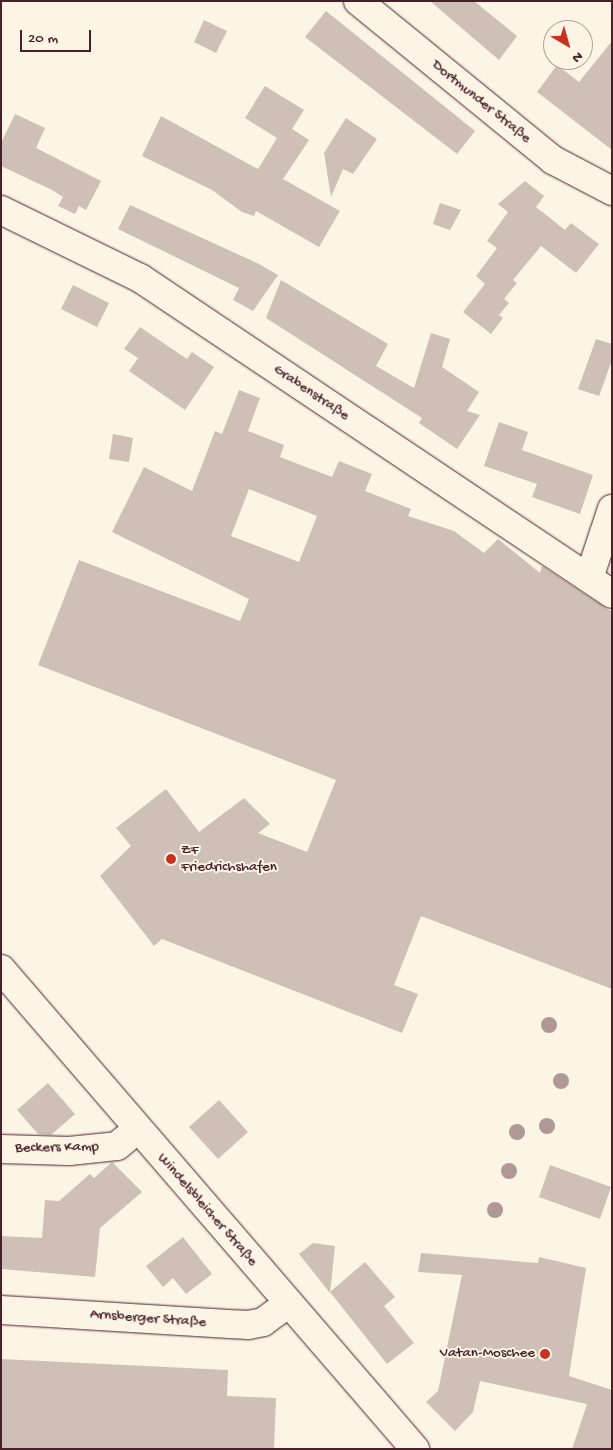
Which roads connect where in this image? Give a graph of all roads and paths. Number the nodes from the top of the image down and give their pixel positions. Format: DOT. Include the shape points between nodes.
graph roads {
  1 [pos="358,1"];
  2 [pos="612,191"];
  3 [pos="1,210"];
  4 [pos="612,509"];
  5 [pos="589,578"];
  6 [pos="612,594"];
  7 [pos="1,969"];
  8 [pos="137,1130"];
  9 [pos="1,1149"];
  10 [pos="289,1303"];
  11 [pos="1,1310"];
  12 [pos="415,1449"];
  1 -- 2 [label="street, Dortmunder Straße" via="553,160"];
  3 -- 5 [label="street, Grabenstraße" via="140,278"];
  4 -- 5 [label="street"];
  5 -- 6 [label="street, Grabenstraße"];
  7 -- 8 [label="street, Windelsbleicher Straße"];
  8 -- 9 [label="street, Beckers Kamp" via="117,1146 69,1151"];
  8 -- 10 [label="street, Windelsbleicher Straße"];
  10 -- 11 [label="street, Arnsberger Straße" via="263,1322 248,1325"];
  10 -- 12 [label="street, Windelsbleicher Straße"];
}
